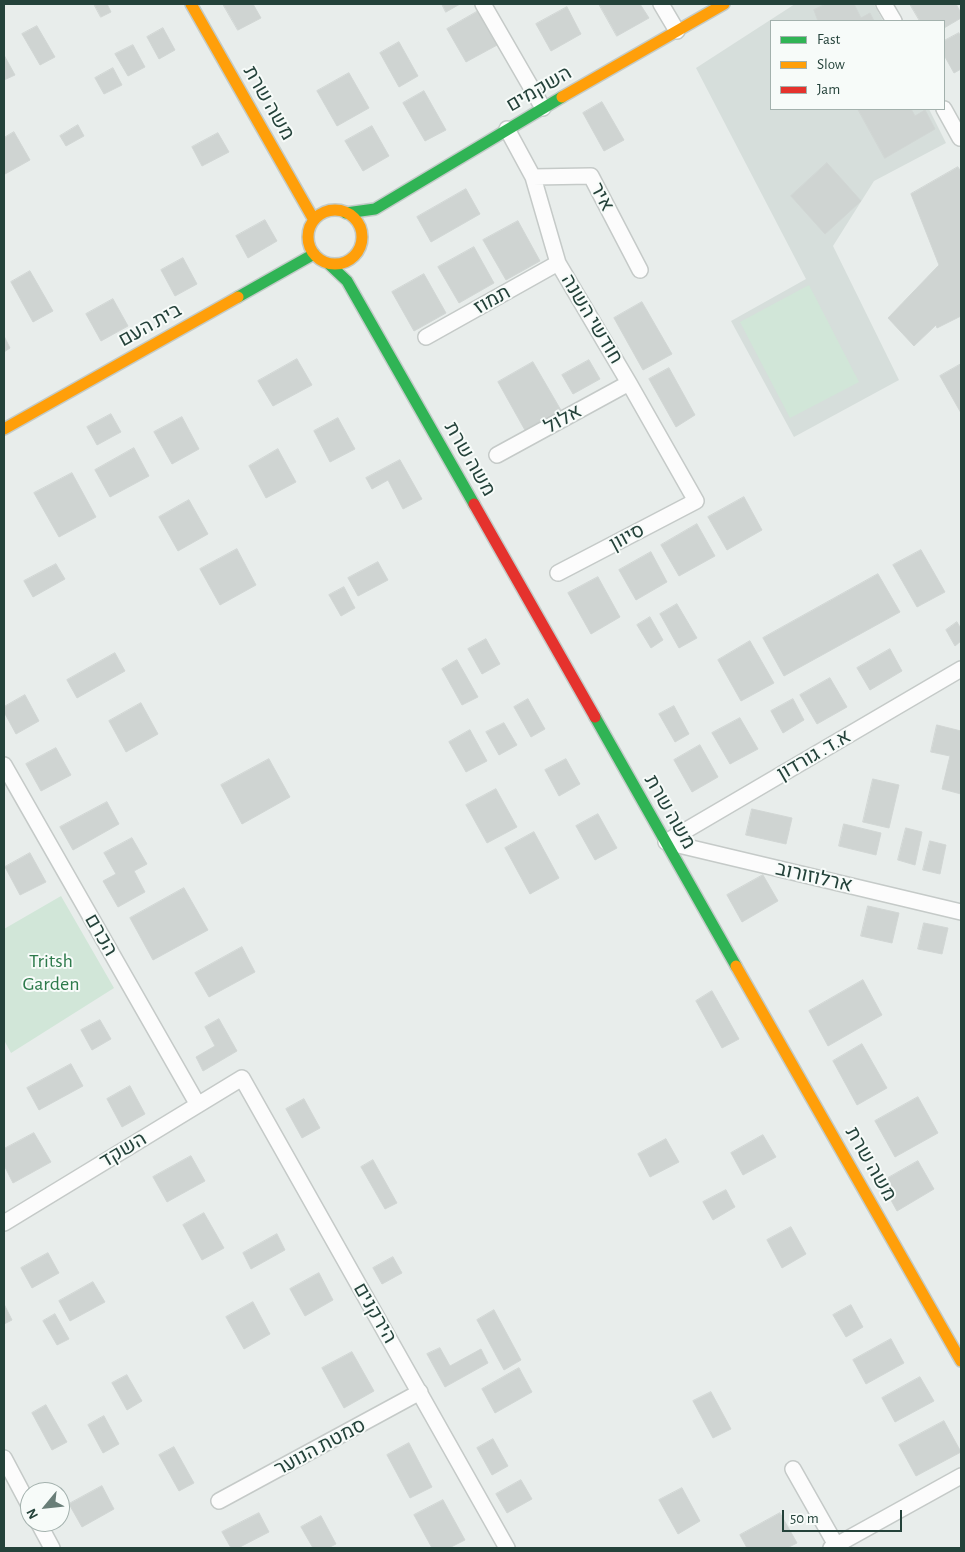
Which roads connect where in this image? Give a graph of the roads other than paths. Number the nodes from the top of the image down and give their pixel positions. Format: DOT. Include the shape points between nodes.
graph roads {
  1 [pos="191,4"];
  2 [pos="482,4"];
  3 [pos="661,4"];
  4 [pos="724,4"];
  5 [pos="884,4"];
  6 [pos="893,20"];
  7 [pos="677,31"];
  8 [pos="543,108"];
  9 [pos="945,110"];
  10 [pos="507,129"];
  11 [pos="960,138"];
  12 [pos="533,177"];
  13 [pos="375,209"];
  14 [pos="346,213"];
  15 [pos="314,220"];
  16 [pos="362,242"];
  17 [pos="314,254"];
  18 [pos="353,257"];
  19 [pos="558,263"];
  20 [pos="328,264"];
  21 [pos="640,270"];
  22 [pos="347,281"];
  23 [pos="426,337"];
  24 [pos="629,383"];
  25 [pos="4,429"];
  26 [pos="497,455"];
  27 [pos="696,501"];
  28 [pos="558,573"];
  29 [pos="961,669"];
  30 [pos="4,764"];
  31 [pos="666,842"];
  32 [pos="961,912"];
  33 [pos="242,1078"];
  34 [pos="198,1105"];
  35 [pos="4,1223"];
  36 [pos="961,1361"];
  37 [pos="420,1392"];
  38 [pos="4,1458"];
  39 [pos="793,1469"];
  40 [pos="961,1476"];
  41 [pos="20,1488"];
  42 [pos="219,1501"];
  43 [pos="43,1532"];
  44 [pos="833,1547"];
  45 [pos="52,1548"];
  46 [pos="508,1548"];
  1 -- 15 [label="street, משה שרת"];
  2 -- 8 [label="street"];
  3 -- 7 [label="street"];
  4 -- 7 [label="street, השקמים"];
  5 -- 6 [label="street"];
  7 -- 8 [label="street, השקמים"];
  8 -- 10 [label="street, השקמים"];
  9 -- 11 [label="street"];
  10 -- 12 [label="street, חודשי השנה"];
  10 -- 13 [label="street, השקמים"];
  12 -- 19 [label="street, חודשי השנה"];
  12 -- 21 [label="street, איר" via="591,176"];
  13 -- 14 [label="street, השקמים"];
  13 -- 16 [label="street"];
  14 -- 15 [label="street" via="329,211"];
  14 -- 16 [label="street" via="359,225"];
  15 -- 17 [label="street" via="308,237"];
  16 -- 18 [label="street"];
  17 -- 20 [label="street"];
  17 -- 25 [label="street, בית העם"];
  18 -- 20 [label="street" via="346,262"];
  18 -- 22 [label="street"];
  19 -- 23 [label="street, תמוז"];
  19 -- 24 [label="street, חודשי השנה"];
  20 -- 22 [label="street, משה שרת"];
  22 -- 31 [label="street, משה שרת"];
  24 -- 26 [label="street, אלול"];
  24 -- 27 [label="street, חודשי השנה"];
  27 -- 28 [label="street, סיוון"];
  29 -- 31 [label="street, א.ד. גורדון"];
  30 -- 34 [label="street, הכרם"];
  31 -- 32 [label="street, ארלוזורוב"];
  31 -- 36 [label="street, משה שרת"];
  33 -- 34 [label="street, השקד"];
  33 -- 37 [label="street, הירקנים"];
  34 -- 35 [label="street, השקד"];
  37 -- 42 [label="street, סמטת הנוער"];
  37 -- 46 [label="street, הירקנים"];
  38 -- 41 [label="street"];
  39 -- 44 [label="street"];
  40 -- 44 [label="street"];
  43 -- 45 [label="street"];
}
